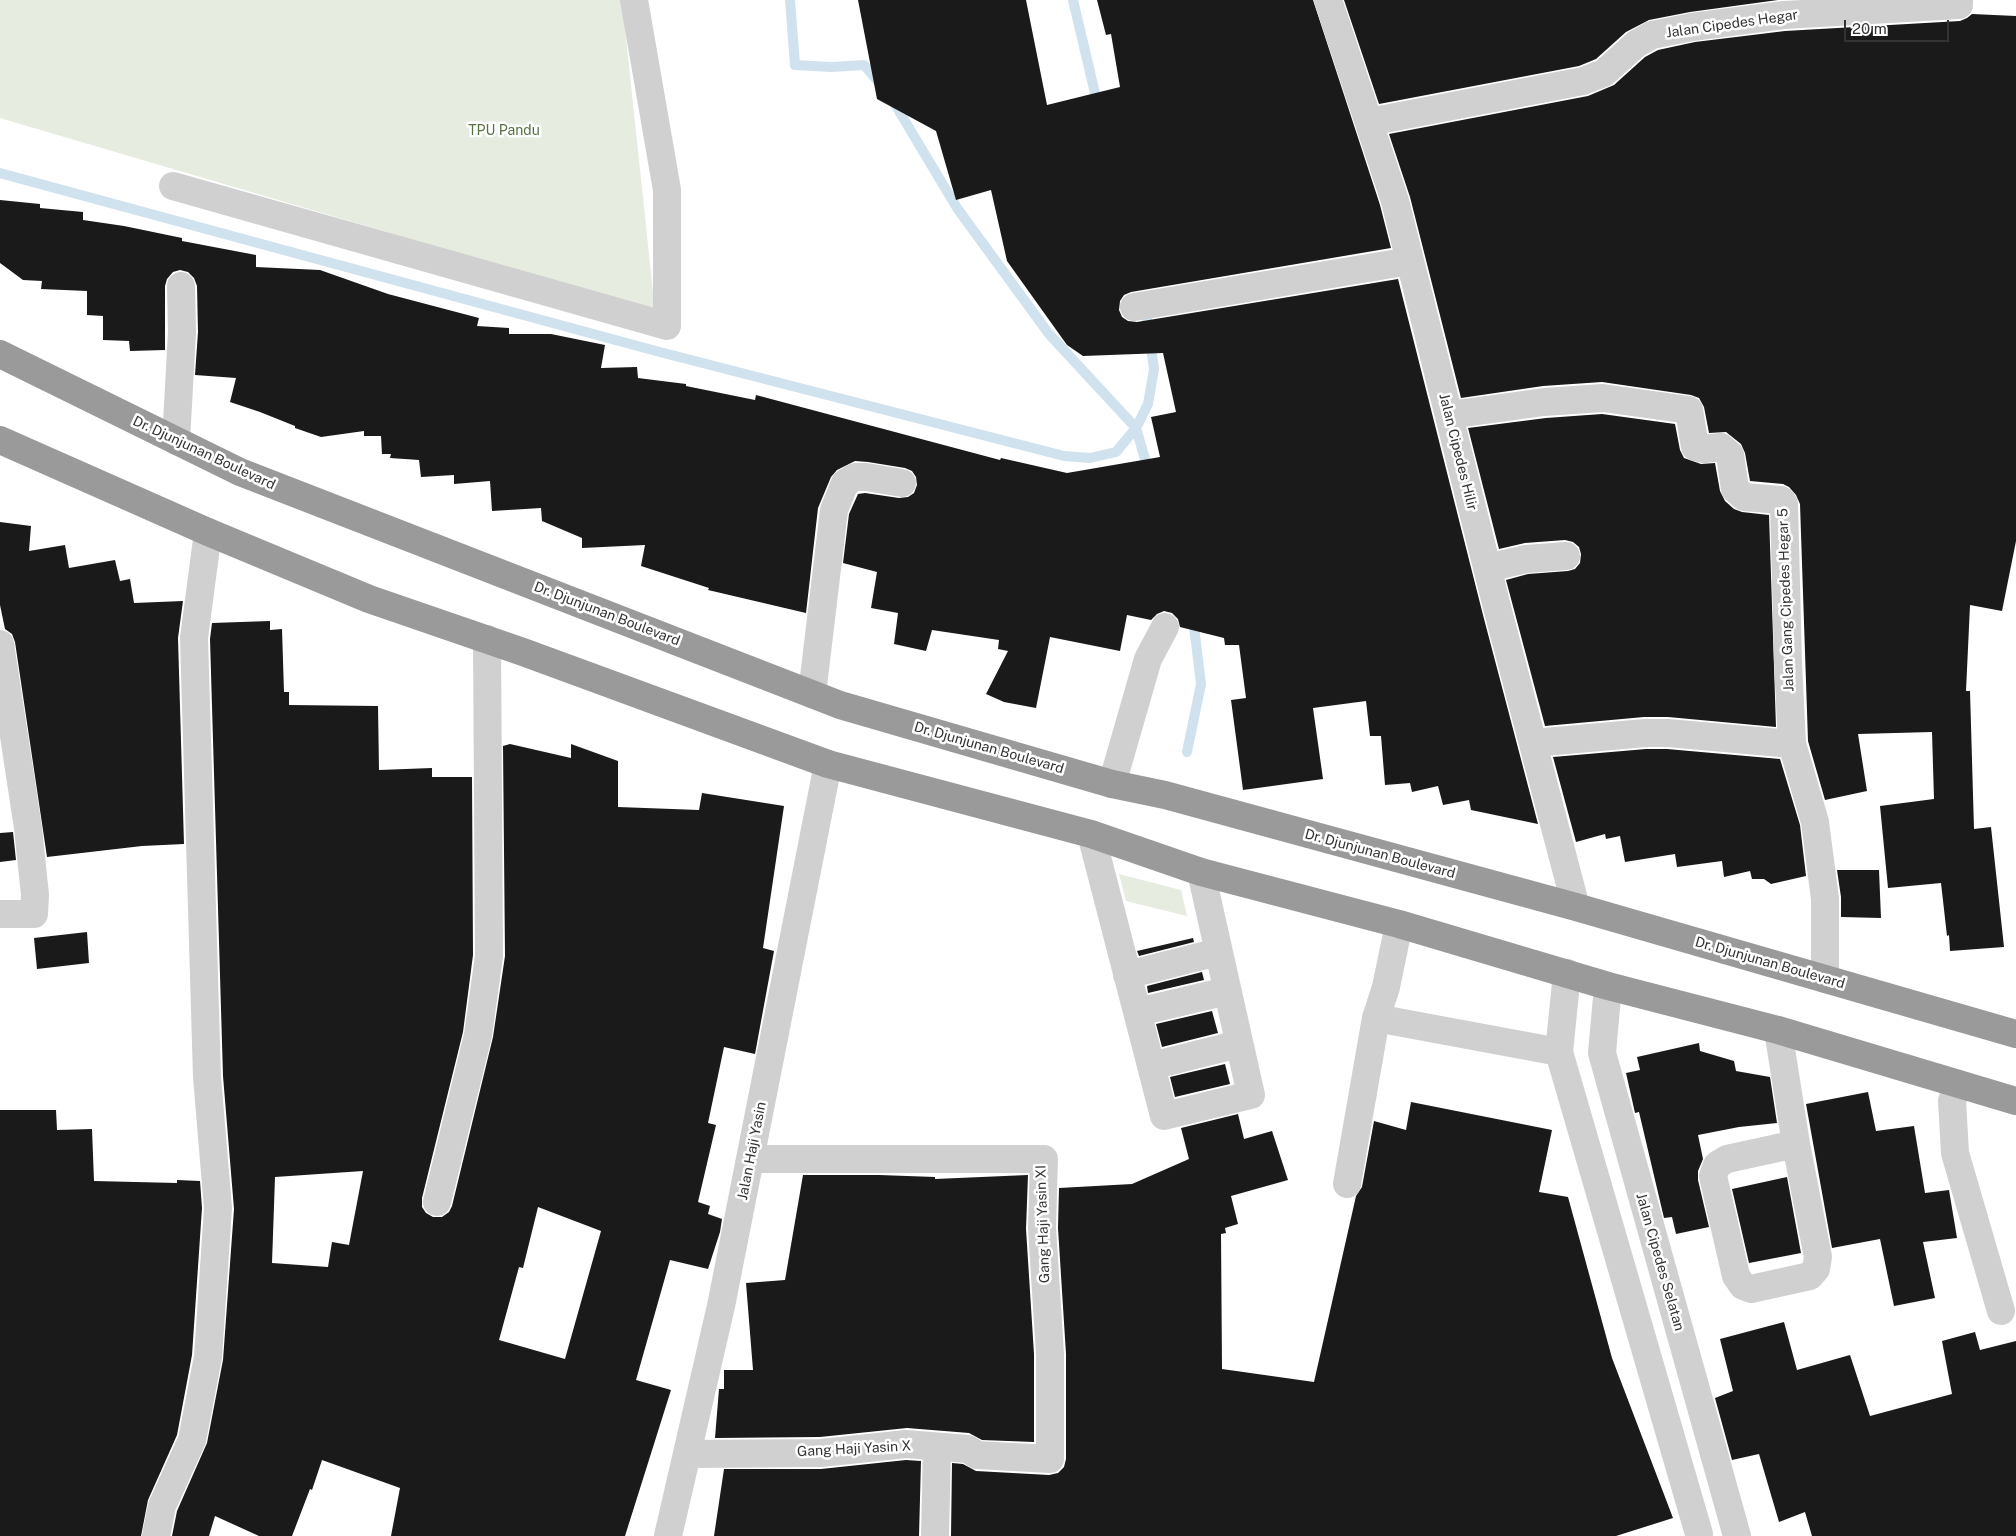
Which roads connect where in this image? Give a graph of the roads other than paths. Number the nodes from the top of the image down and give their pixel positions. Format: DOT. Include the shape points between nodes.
graph roads {
  1 [pos="634,0"];
  2 [pos="1328,0"];
  3 [pos="1959,0"];
  4 [pos="1369,122"];
  5 [pos="173,186"];
  6 [pos="1410,261"];
  7 [pos="181,286"];
  8 [pos="1144,306"];
  9 [pos="0,354"];
  10 [pos="1449,415"];
  11 [pos="0,440"];
  12 [pos="176,441"];
  13 [pos="902,483"];
  14 [pos="208,532"];
  15 [pos="1566,556"];
  16 [pos="1487,568"];
  17 [pos="1165,627"];
  18 [pos="487,639"];
  19 [pos="0,644"];
  20 [pos="812,694"];
  21 [pos="5,710"];
  22 [pos="1533,743"];
  23 [pos="1792,744"];
  24 [pos="828,764"];
  25 [pos="1112,784"];
  26 [pos="1091,834"];
  27 [pos="1201,872"];
  28 [pos="1576,907"];
  29 [pos="0,914"];
  30 [pos="1398,924"];
  31 [pos="1218,952"];
  32 [pos="1567,973"];
  33 [pos="1127,975"];
  34 [pos="1824,979"];
  35 [pos="1608,986"];
  36 [pos="1227,992"];
  37 [pos="1138,1012"];
  38 [pos="1376,1018"];
  39 [pos="1778,1030"];
  40 [pos="2016,1034"];
  41 [pos="1239,1044"];
  42 [pos="1559,1052"];
  43 [pos="1152,1066"];
  44 [pos="1958,1084"];
  45 [pos="2016,1101"];
  46 [pos="1796,1144"];
  47 [pos="750,1159"];
  48 [pos="1347,1184"];
  49 [pos="437,1202"];
  50 [pos="2001,1311"];
  51 [pos="937,1447"];
  52 [pos="687,1454"];
  53 [pos="1050,1459"];
  54 [pos="1699,1534"];
  55 [pos="156,1536"];
  56 [pos="668,1536"];
  57 [pos="935,1536"];
  58 [pos="1737,1536"];
  1 -- 5 [label="street" via="666,190 667,326"];
  2 -- 4 [label="street, Jalan Cipedes Hilir"];
  3 -- 4 [label="street, Jalan Cipedes Hegar" via="1958,5 1784,16 1652,35 1636,44 1604,73 1584,81"];
  4 -- 6 [label="street, Jalan Cipedes Hilir" via="1395,201"];
  6 -- 8 [label="street"];
  6 -- 10 [label="street, Jalan Cipedes Hilir"];
  7 -- 12 [label="street"];
  9 -- 12 [label="highway, Dr. Djunjunan Boulevard"];
  10 -- 16 [label="street, Jalan Cipedes Hilir"];
  10 -- 23 [label="street, Jalan Gang Cipedes Hegar 5" via="1603,398 1689,410 1695,447 1721,447 1730,455 1735,489 1744,497 1781,500 1784,504"];
  11 -- 14 [label="highway"];
  12 -- 20 [label="highway, Dr. Djunjunan Boulevard" via="240,472"];
  13 -- 20 [label="street" via="855,477 844,483 834,510"];
  14 -- 18 [label="highway" via="369,599"];
  14 -- 55 [label="street" via="194,638 207,1076 218,1208 208,1357 192,1440 162,1506"];
  15 -- 16 [label="street" via="1526,559"];
  16 -- 22 [label="street, Jalan Cipedes Hilir"];
  17 -- 25 [label="street" via="1148,659"];
  18 -- 24 [label="highway"];
  18 -- 49 [label="street" via="488,956 478,1035"];
  19 -- 21 [label="street"];
  20 -- 25 [label="highway, Dr. Djunjunan Boulevard"];
  21 -- 29 [label="street" via="28,828 35,895 34,914"];
  22 -- 23 [label="street" via="1668,732"];
  22 -- 28 [label="street, Jalan Cipedes Hilir"];
  23 -- 34 [label="street" via="1815,822 1825,899"];
  24 -- 26 [label="highway"];
  24 -- 47 [label="street, Jalan Haji Yasin"];
  25 -- 28 [label="highway, Dr. Djunjunan Boulevard" via="1166,795"];
  26 -- 27 [label="highway"];
  26 -- 33 [label="street"];
  27 -- 30 [label="highway"];
  27 -- 31 [label="street"];
  28 -- 34 [label="highway, Dr. Djunjunan Boulevard"];
  30 -- 32 [label="highway"];
  30 -- 38 [label="street" via="1386,987"];
  31 -- 33 [label="street"];
  31 -- 36 [label="street"];
  32 -- 35 [label="highway"];
  32 -- 42 [label="street"];
  33 -- 37 [label="street"];
  34 -- 40 [label="highway, Dr. Djunjunan Boulevard"];
  35 -- 39 [label="highway"];
  35 -- 58 [label="street, Jalan Cipedes Selatan" via="1602,1053"];
  36 -- 37 [label="street"];
  36 -- 41 [label="street"];
  37 -- 43 [label="street"];
  38 -- 42 [label="street"];
  38 -- 48 [label="street"];
  39 -- 44 [label="highway"];
  39 -- 46 [label="street"];
  41 -- 43 [label="street"];
  41 -- 43 [label="street" via="1251,1095 1164,1116"];
  42 -- 54 [label="street"];
  44 -- 45 [label="highway"];
  44 -- 50 [label="street" via="1952,1101 1954,1153"];
  46 -- 46 [label="street" via="1818,1257 1816,1269 1810,1276 1751,1289 1743,1286 1736,1276 1712,1176 1717,1165 1727,1159"];
  47 -- 52 [label="street, Jalan Haji Yasin"];
  47 -- 53 [label="street, Gang Haji Yasin XI" via="1044,1159 1042,1228 1050,1354"];
  51 -- 52 [label="street, Gang Haji Yasin X" via="906,1444 821,1452"];
  51 -- 53 [label="street, Gang Haji Yasin X" via="968,1449 977,1454"];
  51 -- 57 [label="street"];
  52 -- 56 [label="street, Jalan Haji Yasin"];
}
